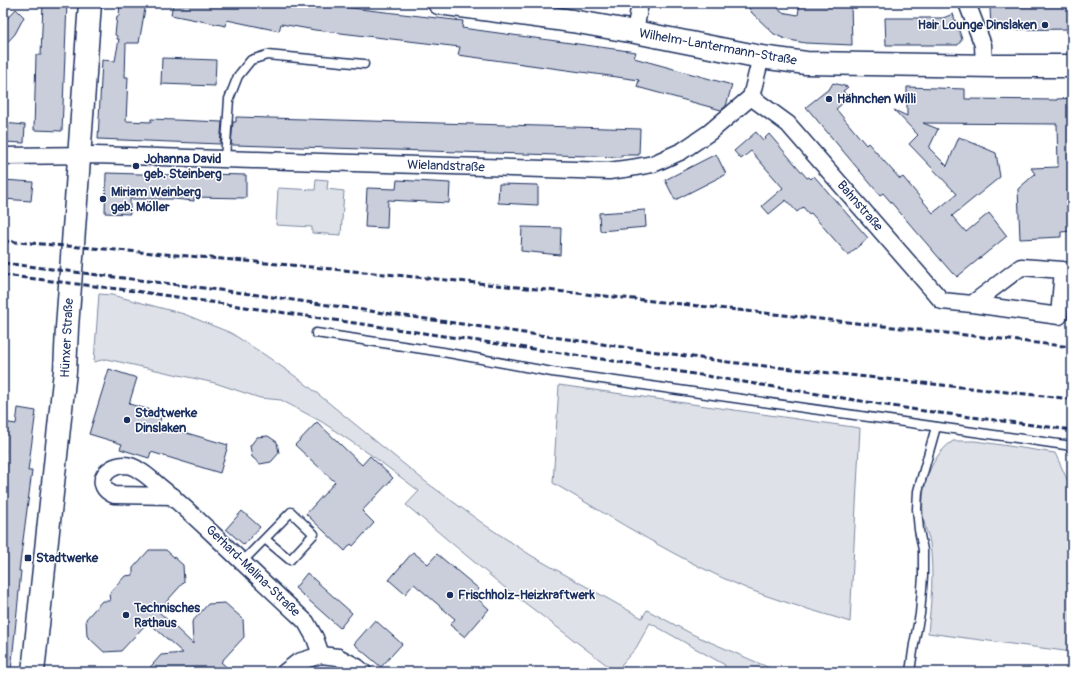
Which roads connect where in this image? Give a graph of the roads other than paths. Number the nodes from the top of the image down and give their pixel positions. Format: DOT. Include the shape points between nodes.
graph roads {
  1 [pos="90,3"];
  2 [pos="439,3"];
  3 [pos="640,3"];
  4 [pos="967,3"];
  5 [pos="635,32"];
  6 [pos="761,58"];
  7 [pos="364,64"];
  8 [pos="1072,65"];
  9 [pos="984,66"];
  10 [pos="751,97"];
  11 [pos="3,156"];
  12 [pos="79,156"];
  13 [pos="225,159"];
  14 [pos="972,304"];
  15 [pos="316,333"];
  16 [pos="936,427"];
  17 [pos="1072,446"];
  18 [pos="173,496"];
  19 [pos="265,539"];
  20 [pos="242,562"];
  21 [pos="320,655"];
  22 [pos="33,672"];
  23 [pos="285,672"];
  24 [pos="363,672"];
  25 [pos="910,672"];
  1 -- 12 [label="main road, Hünxer Straße"];
  2 -- 5 [label="main road, Wilhelm-Lantermann-Straße"];
  3 -- 5 [label="street"];
  4 -- 9 [label="street" via="983,44"];
  5 -- 6 [label="main road, Wilhelm-Lantermann-Straße"];
  6 -- 9 [label="main road, Wilhelm-Lantermann-Straße" via="806,63"];
  6 -- 10 [label="street"];
  7 -- 13 [label="lane" via="268,55 251,60 238,76 229,99"];
  8 -- 9 [label="main road, Wilhelm-Lantermann-Straße"];
  10 -- 13 [label="street, Wielandstraße" via="710,132 682,151 653,164 609,171"];
  10 -- 14 [label="street, Bahnstraße" via="788,124 942,301"];
  11 -- 12 [label="street, Wielandstraße"];
  12 -- 13 [label="street, Wielandstraße"];
  12 -- 22 [label="main road, Hünxer Straße" via="65,371"];
  14 -- 14 [label="street, Bahnstraße" via="1059,316 1066,268 1021,267"];
  15 -- 16 [label="lane" via="552,372"];
  16 -- 17 [label="lane"];
  16 -- 25 [label="lane" via="918,492 918,530 923,576 920,614"];
  18 -- 20 [label="street, Gerhard-Malina-Straße"];
  19 -- 19 [label="lane" via="290,512 314,534 290,560"];
  19 -- 20 [label="lane"];
  20 -- 21 [label="street, Gerhard-Malina-Straße" via="306,622 315,638"];
  21 -- 23 [label="street" via="298,662"];
  21 -- 24 [label="street" via="338,657"];
}
